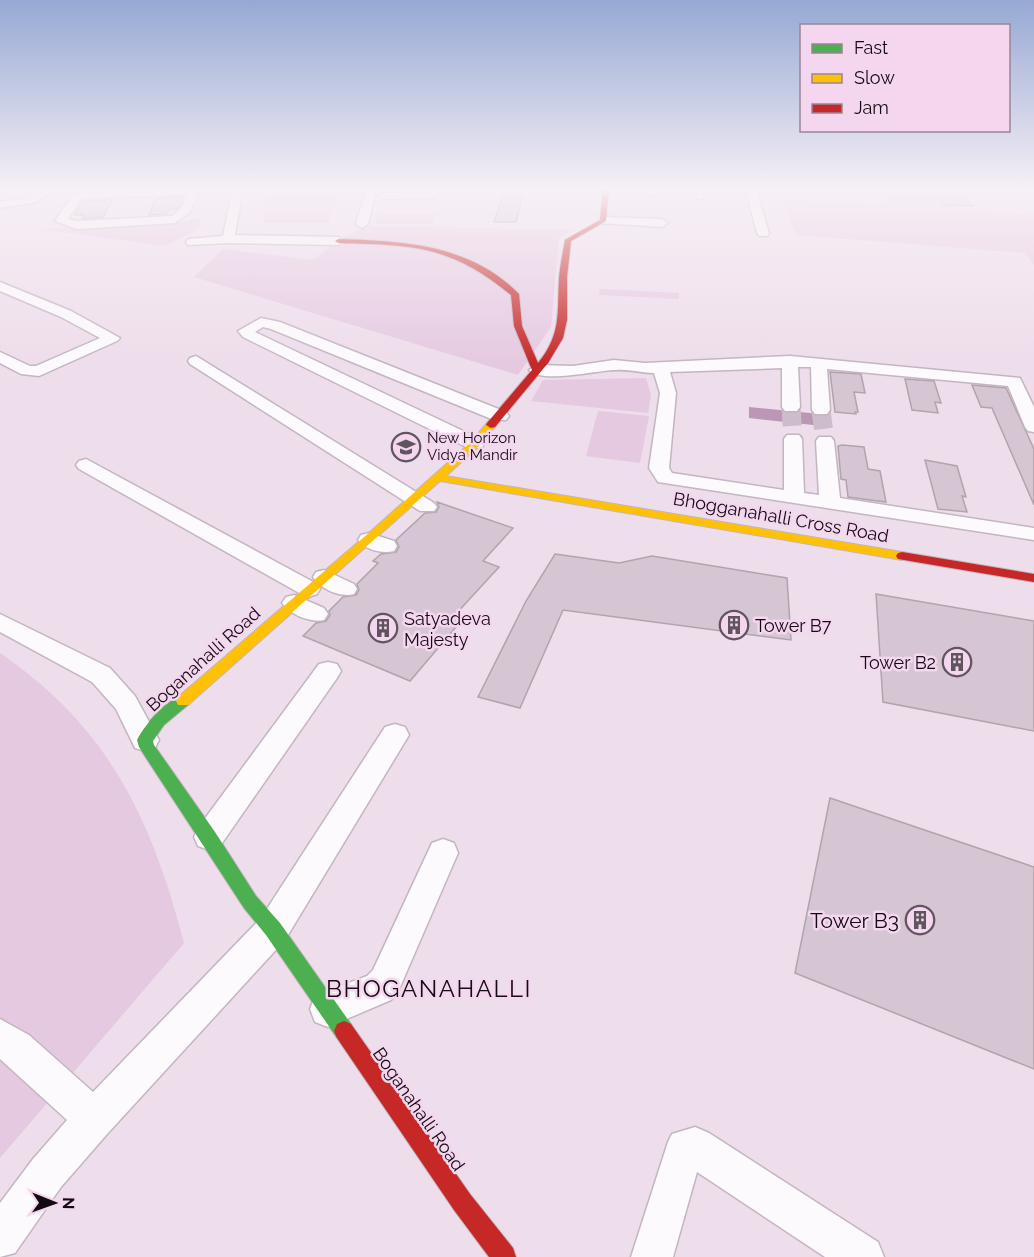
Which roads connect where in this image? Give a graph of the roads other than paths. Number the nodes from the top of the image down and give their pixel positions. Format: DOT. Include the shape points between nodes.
graph roads {
  1 [pos="306,246"];
  2 [pos="425,246"];
  3 [pos="567,246"];
  4 [pos="297,253"];
  5 [pos="0,286"];
  6 [pos="0,357"];
  7 [pos="196,361"];
  8 [pos="790,361"];
  9 [pos="819,363"];
  10 [pos="652,368"];
  11 [pos="537,370"];
  12 [pos="791,406"];
  13 [pos="821,410"];
  14 [pos="500,416"];
  15 [pos="1034,427"];
  16 [pos="792,439"];
  17 [pos="825,441"];
  18 [pos="475,444"];
  19 [pos="86,465"];
  20 [pos="440,477"];
  21 [pos="523,491"];
  22 [pos="623,495"];
  23 [pos="794,496"];
  24 [pos="830,502"];
  25 [pos="421,504"];
  26 [pos="1034,534"];
  27 [pos="1034,578"];
  28 [pos="346,589"];
  29 [pos="309,590"];
  30 [pos="316,614"];
  31 [pos="0,622"];
  32 [pos="328,671"];
  33 [pos="395,735"];
  34 [pos="145,740"];
  35 [pos="209,837"];
  36 [pos="443,853"];
  37 [pos="273,929"];
  38 [pos="328,1009"];
  39 [pos="0,1037"];
  40 [pos="94,1119"];
  41 [pos="0,1238"];
  42 [pos="504,1257"];
  43 [pos="652,1257"];
  44 [pos="863,1257"];
  1 -- 4 [label="street"];
  2 -- 11 [label="street" via="456,255 502,281 515,294 518,326"];
  3 -- 11 [label="street, Boganahalli Road" via="559,338"];
  5 -- 6 [label="street" via="112,338 39,371 27,371"];
  7 -- 25 [label="street"];
  8 -- 9 [label="street"];
  8 -- 10 [label="street"];
  8 -- 12 [label="street"];
  9 -- 13 [label="street"];
  9 -- 15 [label="street" via="1014,382"];
  10 -- 11 [label="street" via="594,373 584,369"];
  10 -- 23 [label="street" via="668,393 659,468 664,478"];
  11 -- 14 [label="street, Boganahalli Road"];
  14 -- 18 [label="street, Boganahalli Road"];
  14 -- 18 [label="street" via="275,325 261,322 246,331"];
  16 -- 23 [label="street"];
  17 -- 24 [label="street"];
  18 -- 20 [label="street, Boganahalli Road"];
  19 -- 29 [label="street"];
  20 -- 21 [label="street, Bhogganahalli Cross Road"];
  20 -- 25 [label="street, Boganahalli Road"];
  21 -- 22 [label="street, Bhogganahalli Cross Road" via="552,484"];
  21 -- 27 [label="street, Bhogganahalli Cross Road"];
  23 -- 24 [label="street"];
  24 -- 26 [label="street"];
  25 -- 29 [label="street, Boganahalli Road" via="377,543"];
  28 -- 29 [label="street"];
  29 -- 30 [label="street"];
  29 -- 34 [label="street, Boganahalli Road" via="159,720"];
  31 -- 34 [label="street" via="102,675 126,703"];
  32 -- 35 [label="street"];
  33 -- 37 [label="street"];
  34 -- 35 [label="street, Boganahalli Road"];
  35 -- 37 [label="street, Boganahalli Road" via="250,902"];
  36 -- 38 [label="street" via="385,982"];
  37 -- 38 [label="street, Boganahalli Road"];
  37 -- 40 [label="street"];
  38 -- 42 [label="street, Boganahalli Road"];
  39 -- 40 [label="street"];
  40 -- 41 [label="street" via="47,1173"];
  43 -- 44 [label="street" via="682,1156 686,1148 695,1147"];
}
